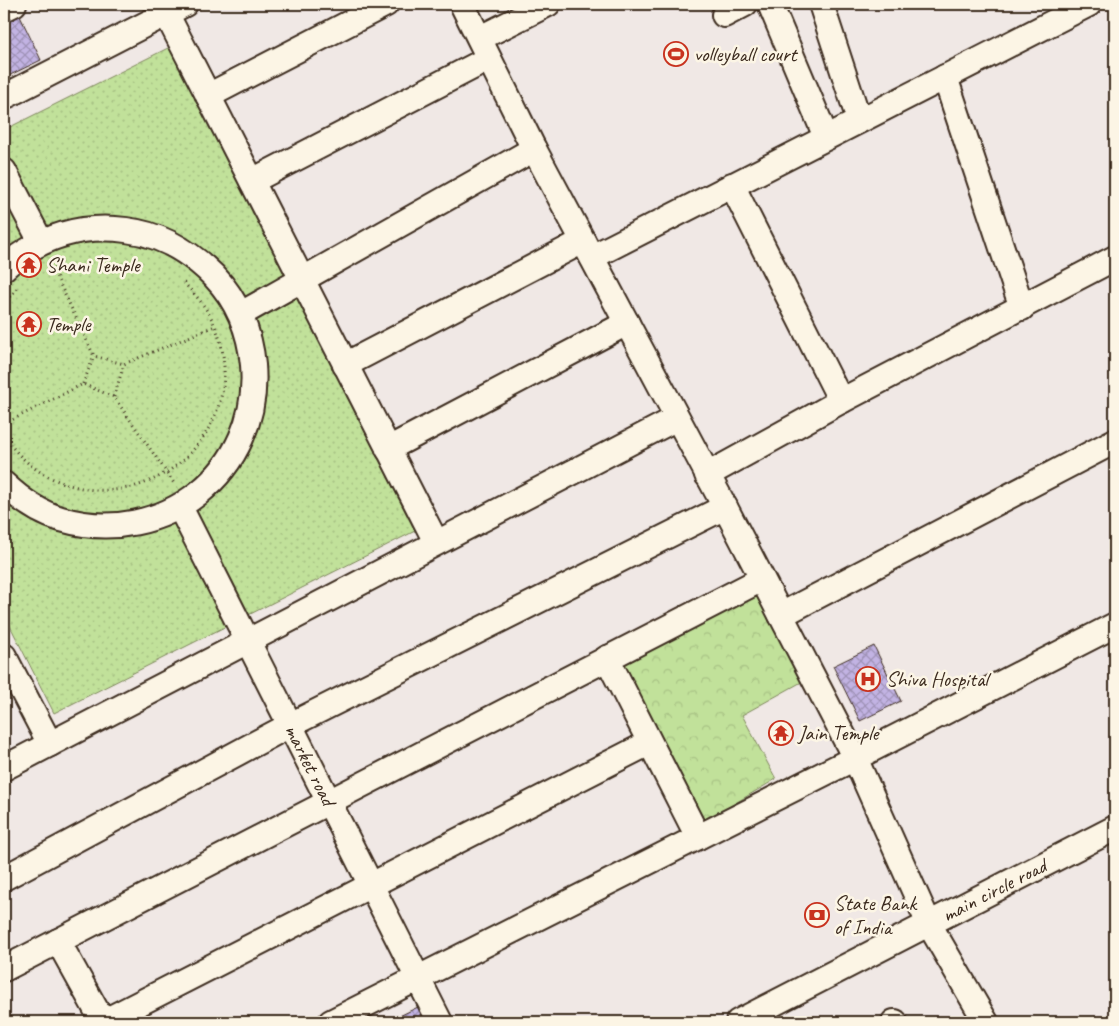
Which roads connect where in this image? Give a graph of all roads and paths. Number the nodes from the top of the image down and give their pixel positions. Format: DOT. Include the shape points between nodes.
graph roads {
  1 [pos="14,4"];
  2 [pos="386,4"];
  3 [pos="462,4"];
  4 [pos="548,4"];
  5 [pos="745,4"];
  6 [pos="770,4"];
  7 [pos="821,4"];
  8 [pos="1089,4"];
  9 [pos="176,8"];
  10 [pos="4,9"];
  11 [pos="724,15"];
  12 [pos="484,48"];
  13 [pos="945,77"];
  14 [pos="208,96"];
  15 [pos="4,97"];
  16 [pos="859,120"];
  17 [pos="826,137"];
  18 [pos="534,149"];
  19 [pos="4,170"];
  20 [pos="252,181"];
  21 [pos="732,185"];
  22 [pos="588,249"];
  23 [pos="46,252"];
  24 [pos="1115,258"];
  25 [pos="58,260"];
  26 [pos="43,268"];
  27 [pos="175,274"];
  28 [pos="12,276"];
  29 [pos="302,280"];
  30 [pos="4,305"];
  31 [pos="1022,308"];
  32 [pos="241,314"];
  33 [pos="627,324"];
  34 [pos="215,326"];
  35 [pos="94,356"];
  36 [pos="124,364"];
  37 [pos="345,364"];
  38 [pos="83,384"];
  39 [pos="114,397"];
  40 [pos="841,401"];
  41 [pos="677,418"];
  42 [pos="4,424"];
  43 [pos="4,436"];
  44 [pos="1115,441"];
  45 [pos="388,449"];
  46 [pos="167,473"];
  47 [pos="707,475"];
  48 [pos="4,484"];
  49 [pos="184,505"];
  50 [pos="725,507"];
  51 [pos="436,542"];
  52 [pos="762,579"];
  53 [pos="781,615"];
  54 [pos="1115,625"];
  55 [pos="248,641"];
  56 [pos="4,656"];
  57 [pos="607,658"];
  58 [pos="290,725"];
  59 [pos="649,743"];
  60 [pos="50,744"];
  61 [pos="855,758"];
  62 [pos="4,768"];
  63 [pos="329,801"];
  64 [pos="1115,828"];
  65 [pos="698,837"];
  66 [pos="4,878"];
  67 [pos="371,885"];
  68 [pos="929,924"];
  69 [pos="58,941"];
  70 [pos="4,968"];
  71 [pos="418,978"];
  72 [pos="743,1021"];
  73 [pos="103,1022"];
  74 [pos="331,1022"];
  75 [pos="440,1022"];
  76 [pos="986,1022"];
  1 -- 10 [label="street"];
  2 -- 14 [label="street"];
  3 -- 12 [label="street"];
  4 -- 12 [label="street"];
  5 -- 11 [label="street"];
  6 -- 17 [label="street"];
  7 -- 16 [label="street"];
  8 -- 13 [label="street"];
  9 -- 14 [label="street"];
  9 -- 15 [label="street"];
  12 -- 18 [label="street"];
  12 -- 20 [label="street"];
  13 -- 16 [label="street"];
  13 -- 31 [label="street"];
  14 -- 20 [label="street"];
  16 -- 17 [label="street"];
  17 -- 21 [label="street"];
  18 -- 22 [label="street"];
  18 -- 29 [label="street"];
  19 -- 23 [label="street"];
  20 -- 29 [label="street"];
  21 -- 22 [label="street"];
  21 -- 40 [label="street"];
  22 -- 33 [label="street"];
  22 -- 37 [label="street"];
  23 -- 25 [label="path"];
  23 -- 26 [label="path"];
  23 -- 28 [label="street" via="9,263"];
  23 -- 32 [label="street" via="73,231 106,227 140,232 171,243 200,261 223,286"];
  23 -- 35 [label="path"];
  24 -- 31 [label="street"];
  27 -- 34 [label="path" via="198,297"];
  28 -- 30 [label="path"];
  29 -- 32 [label="street"];
  29 -- 37 [label="street"];
  31 -- 40 [label="street"];
  32 -- 49 [label="street" via="252,348 255,384 249,418 235,451 215,480"];
  33 -- 41 [label="street"];
  33 -- 45 [label="street"];
  34 -- 36 [label="path"];
  34 -- 46 [label="path" via="223,362 218,409 206,434 189,456"];
  35 -- 36 [label="path"];
  35 -- 38 [label="path"];
  36 -- 39 [label="path"];
  37 -- 45 [label="street"];
  38 -- 39 [label="path"];
  38 -- 42 [label="path"];
  39 -- 46 [label="path"];
  40 -- 47 [label="street"];
  41 -- 47 [label="street"];
  41 -- 51 [label="street"];
  43 -- 46 [label="path" via="34,469 59,482 86,490 114,491 142,485"];
  44 -- 53 [label="street"];
  45 -- 51 [label="street"];
  46 -- 49 [label="path"];
  47 -- 50 [label="street"];
  48 -- 49 [label="street" via="24,502 61,519 101,526 142,522"];
  49 -- 55 [label="street, market road"];
  50 -- 52 [label="street"];
  50 -- 58 [label="street"];
  51 -- 55 [label="street"];
  52 -- 53 [label="street"];
  52 -- 57 [label="street"];
  53 -- 61 [label="street"];
  54 -- 61 [label="street"];
  55 -- 58 [label="street, market road"];
  55 -- 60 [label="street"];
  56 -- 60 [label="street"];
  57 -- 59 [label="street"];
  57 -- 63 [label="street"];
  58 -- 63 [label="street, market road"];
  58 -- 66 [label="street"];
  59 -- 65 [label="street"];
  59 -- 67 [label="street"];
  60 -- 62 [label="street"];
  61 -- 65 [label="street"];
  61 -- 68 [label="street"];
  63 -- 67 [label="street, market road"];
  63 -- 69 [label="street"];
  64 -- 68 [label="street, main circle road"];
  65 -- 71 [label="street"];
  67 -- 71 [label="street, market road"];
  67 -- 73 [label="street"];
  68 -- 72 [label="street, main circle road"];
  68 -- 76 [label="street"];
  69 -- 70 [label="street"];
  69 -- 73 [label="street"];
  71 -- 74 [label="street"];
  71 -- 75 [label="street, market road"];
}
